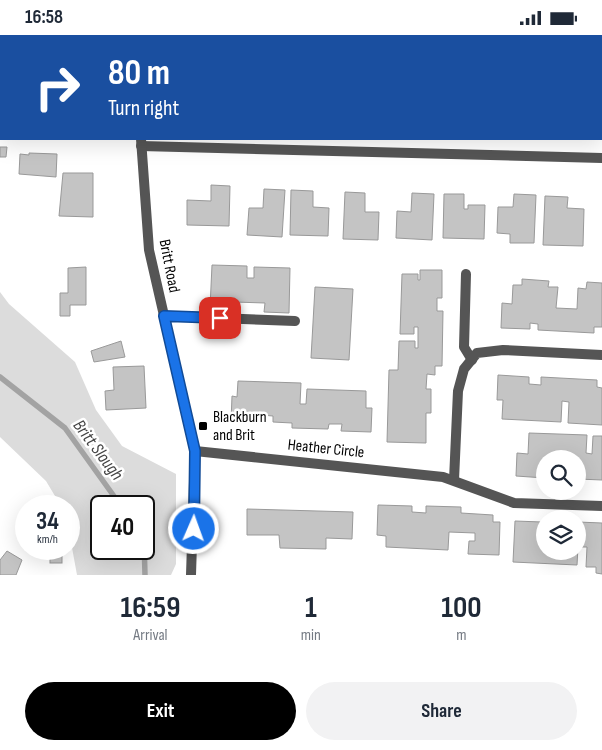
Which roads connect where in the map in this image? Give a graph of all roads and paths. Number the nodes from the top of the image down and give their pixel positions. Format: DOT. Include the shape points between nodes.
graph roads {
  1 [pos="141,143"];
  2 [pos="602,157"];
  3 [pos="466,274"];
  4 [pos="164,316"];
  5 [pos="295,321"];
  6 [pos="602,355"];
  7 [pos="472,360"];
  8 [pos="195,451"];
  9 [pos="454,480"];
  10 [pos="602,505"];
  11 [pos="191,575"];
  1 -- 2 [label="street"];
  1 -- 4 [label="street, Britt Road" via="149,249"];
  3 -- 7 [label="street" via="464,347"];
  4 -- 5 [label="street"];
  4 -- 8 [label="street, Britt Road"];
  6 -- 7 [label="street" via="503,349 477,353"];
  7 -- 9 [label="street" via="464,369 458,391"];
  8 -- 9 [label="street, Heather Circle"];
  8 -- 11 [label="street, Britt Road"];
  9 -- 10 [label="street, Heather Circle" via="514,503"];
}
